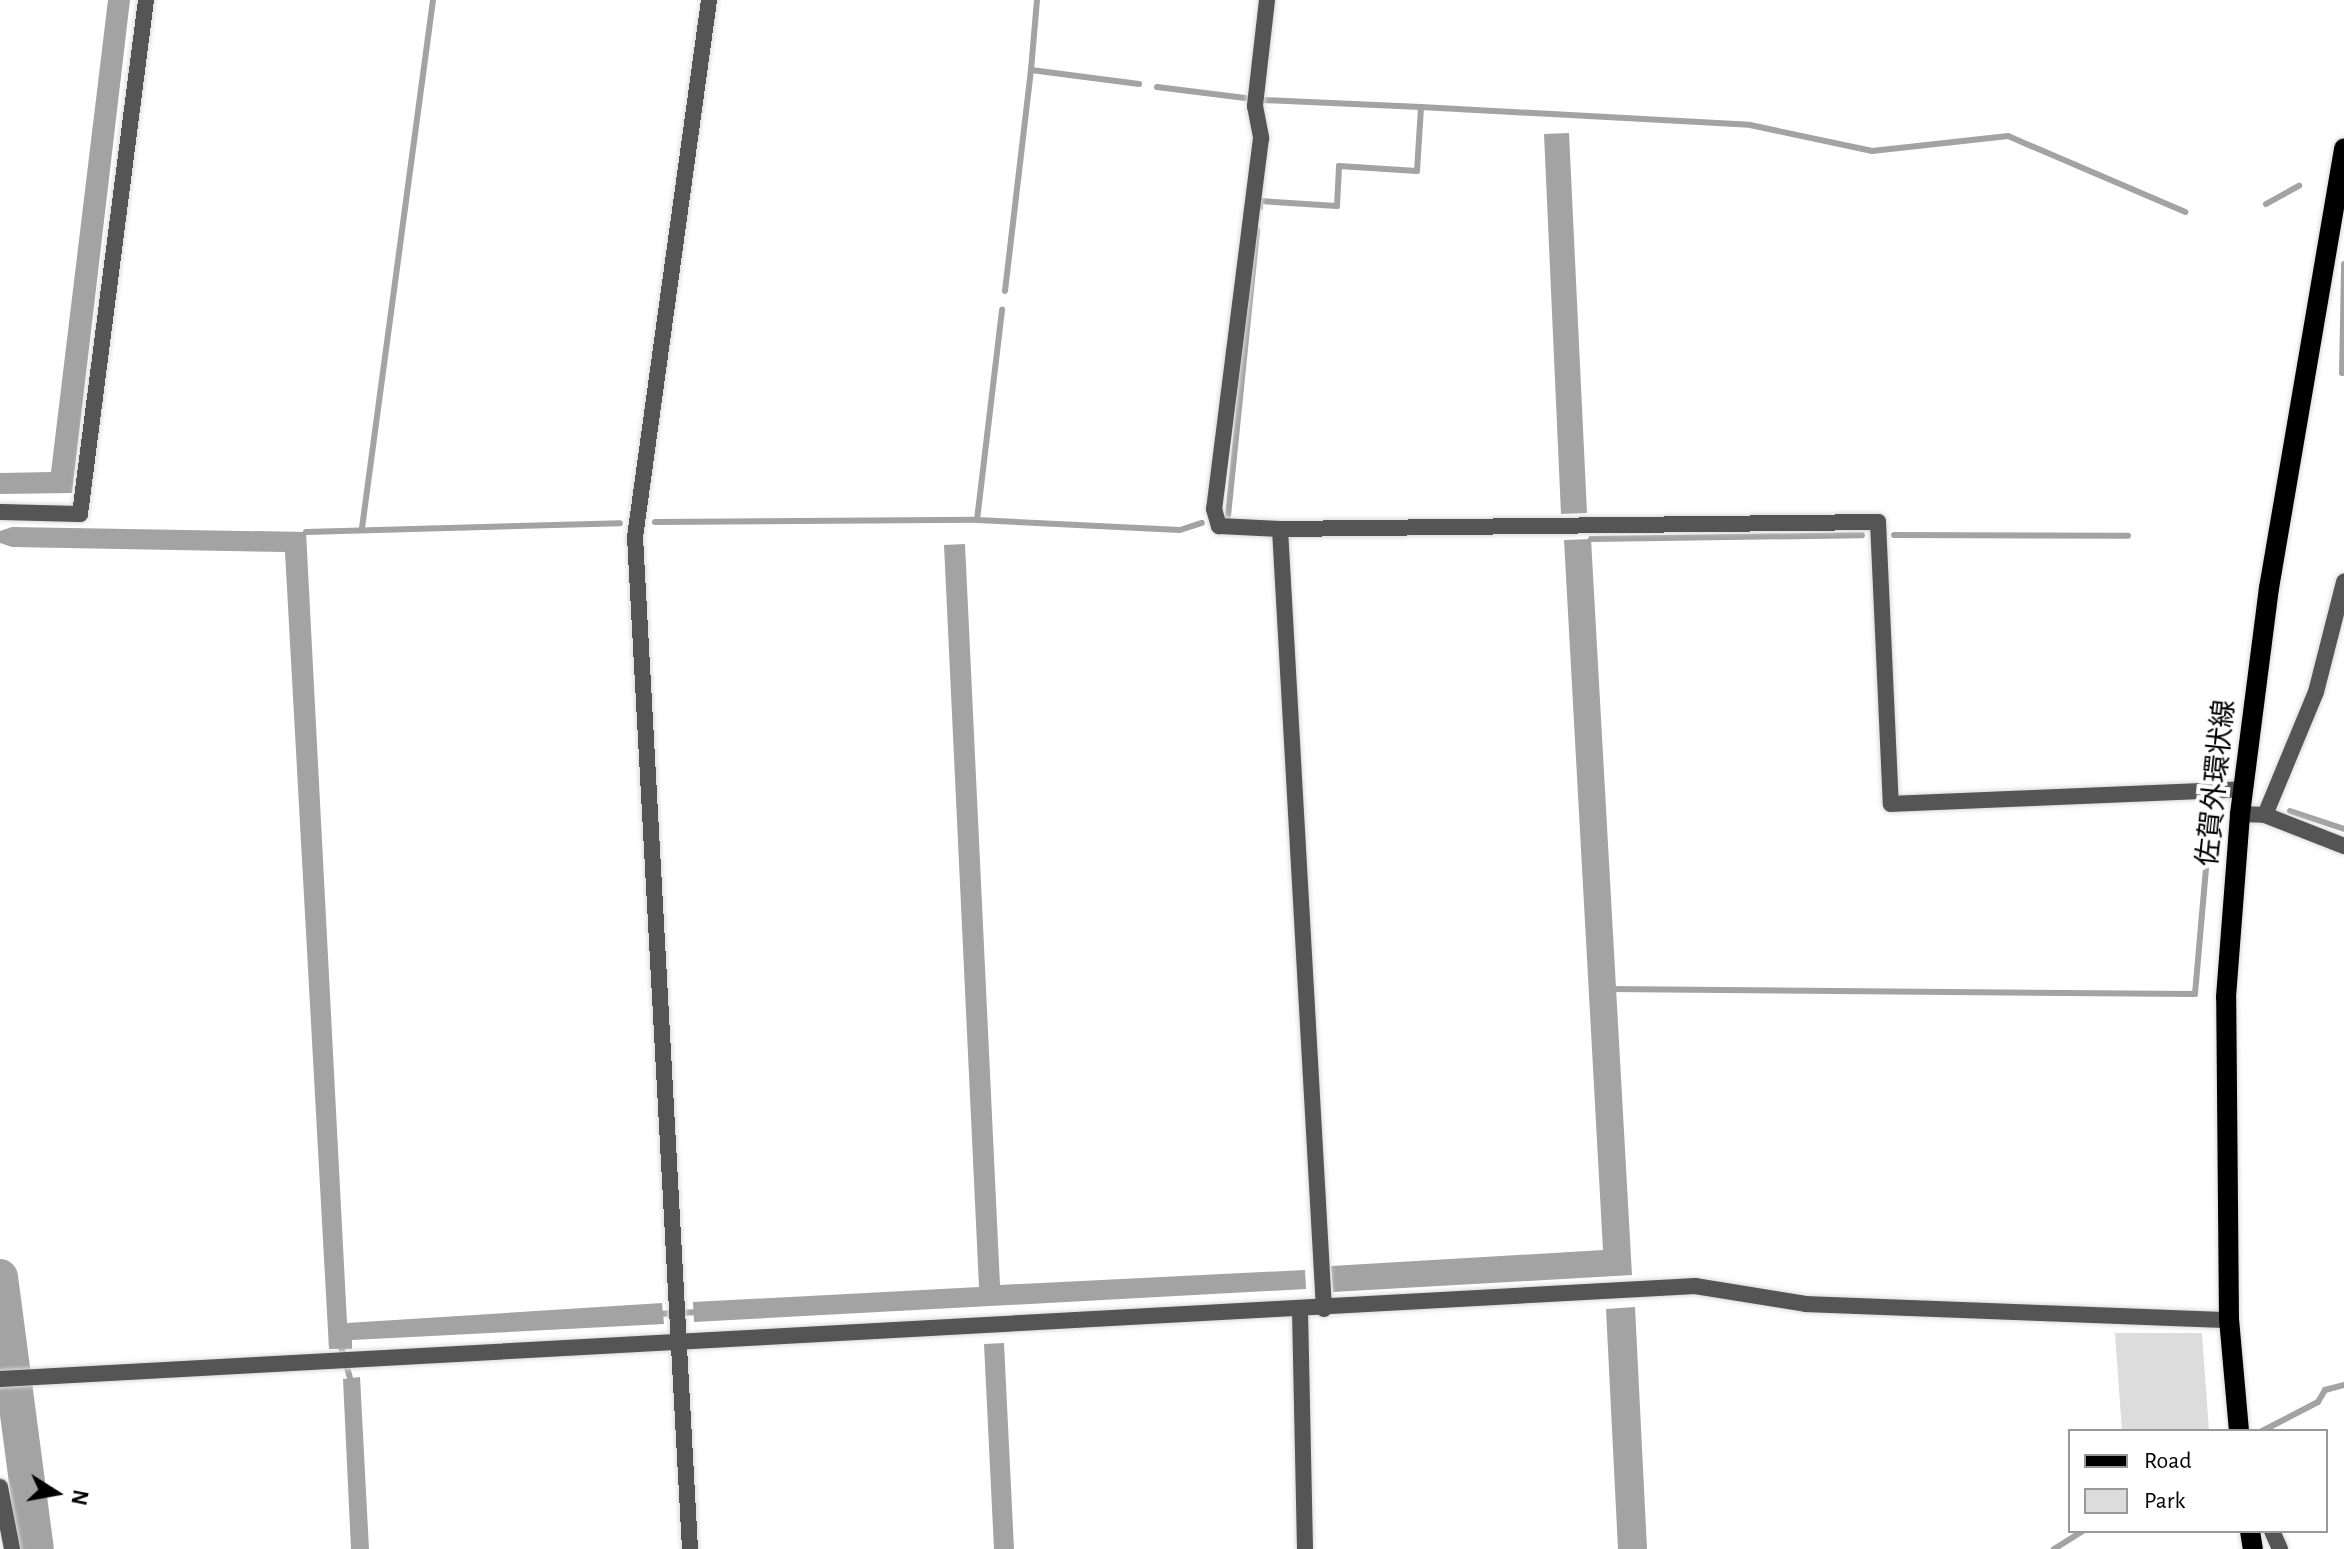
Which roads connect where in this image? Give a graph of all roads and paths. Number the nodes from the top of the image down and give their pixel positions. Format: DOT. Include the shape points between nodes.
graph roads {
  1 [pos="146,0"];
  2 [pos="709,0"];
  3 [pos="1267,0"];
  4 [pos="2344,148"];
  5 [pos="2342,172"];
  6 [pos="0,512"];
  7 [pos="1280,529"];
  8 [pos="2344,582"];
  9 [pos="2242,789"];
  10 [pos="2240,814"];
  11 [pos="2265,815"];
  12 [pos="2344,846"];
  13 [pos="1324,1309"];
  14 [pos="1300,1310"];
  15 [pos="2229,1320"];
  16 [pos="679,1343"];
  17 [pos="0,1379"];
  18 [pos="2239,1429"];
  19 [pos="0,1487"];
  20 [pos="12,1549"];
  21 [pos="690,1549"];
  22 [pos="1305,1549"];
  1 -- 6 [label="street" via="80,514"];
  2 -- 16 [label="street" via="635,537"];
  3 -- 7 [label="street" via="1255,106 1261,138 1214,509 1219,526"];
  4 -- 5 [label="main road, 佐賀外環状線"];
  5 -- 9 [label="main road, 佐賀外環状線"];
  7 -- 9 [label="street" via="1878,522 1891,804"];
  7 -- 13 [label="street"];
  8 -- 11 [label="street" via="2316,692"];
  9 -- 10 [label="main road, 佐賀外環状線"];
  10 -- 11 [label="street"];
  10 -- 15 [label="main road, 佐賀外環状線" via="2226,997"];
  11 -- 12 [label="street"];
  13 -- 14 [label="street"];
  13 -- 15 [label="street" via="1695,1286 1806,1304"];
  14 -- 16 [label="street"];
  14 -- 22 [label="street"];
  15 -- 18 [label="main road, 佐賀外環状線"];
  16 -- 17 [label="street"];
  16 -- 21 [label="street"];
  19 -- 20 [label="street"];
}
